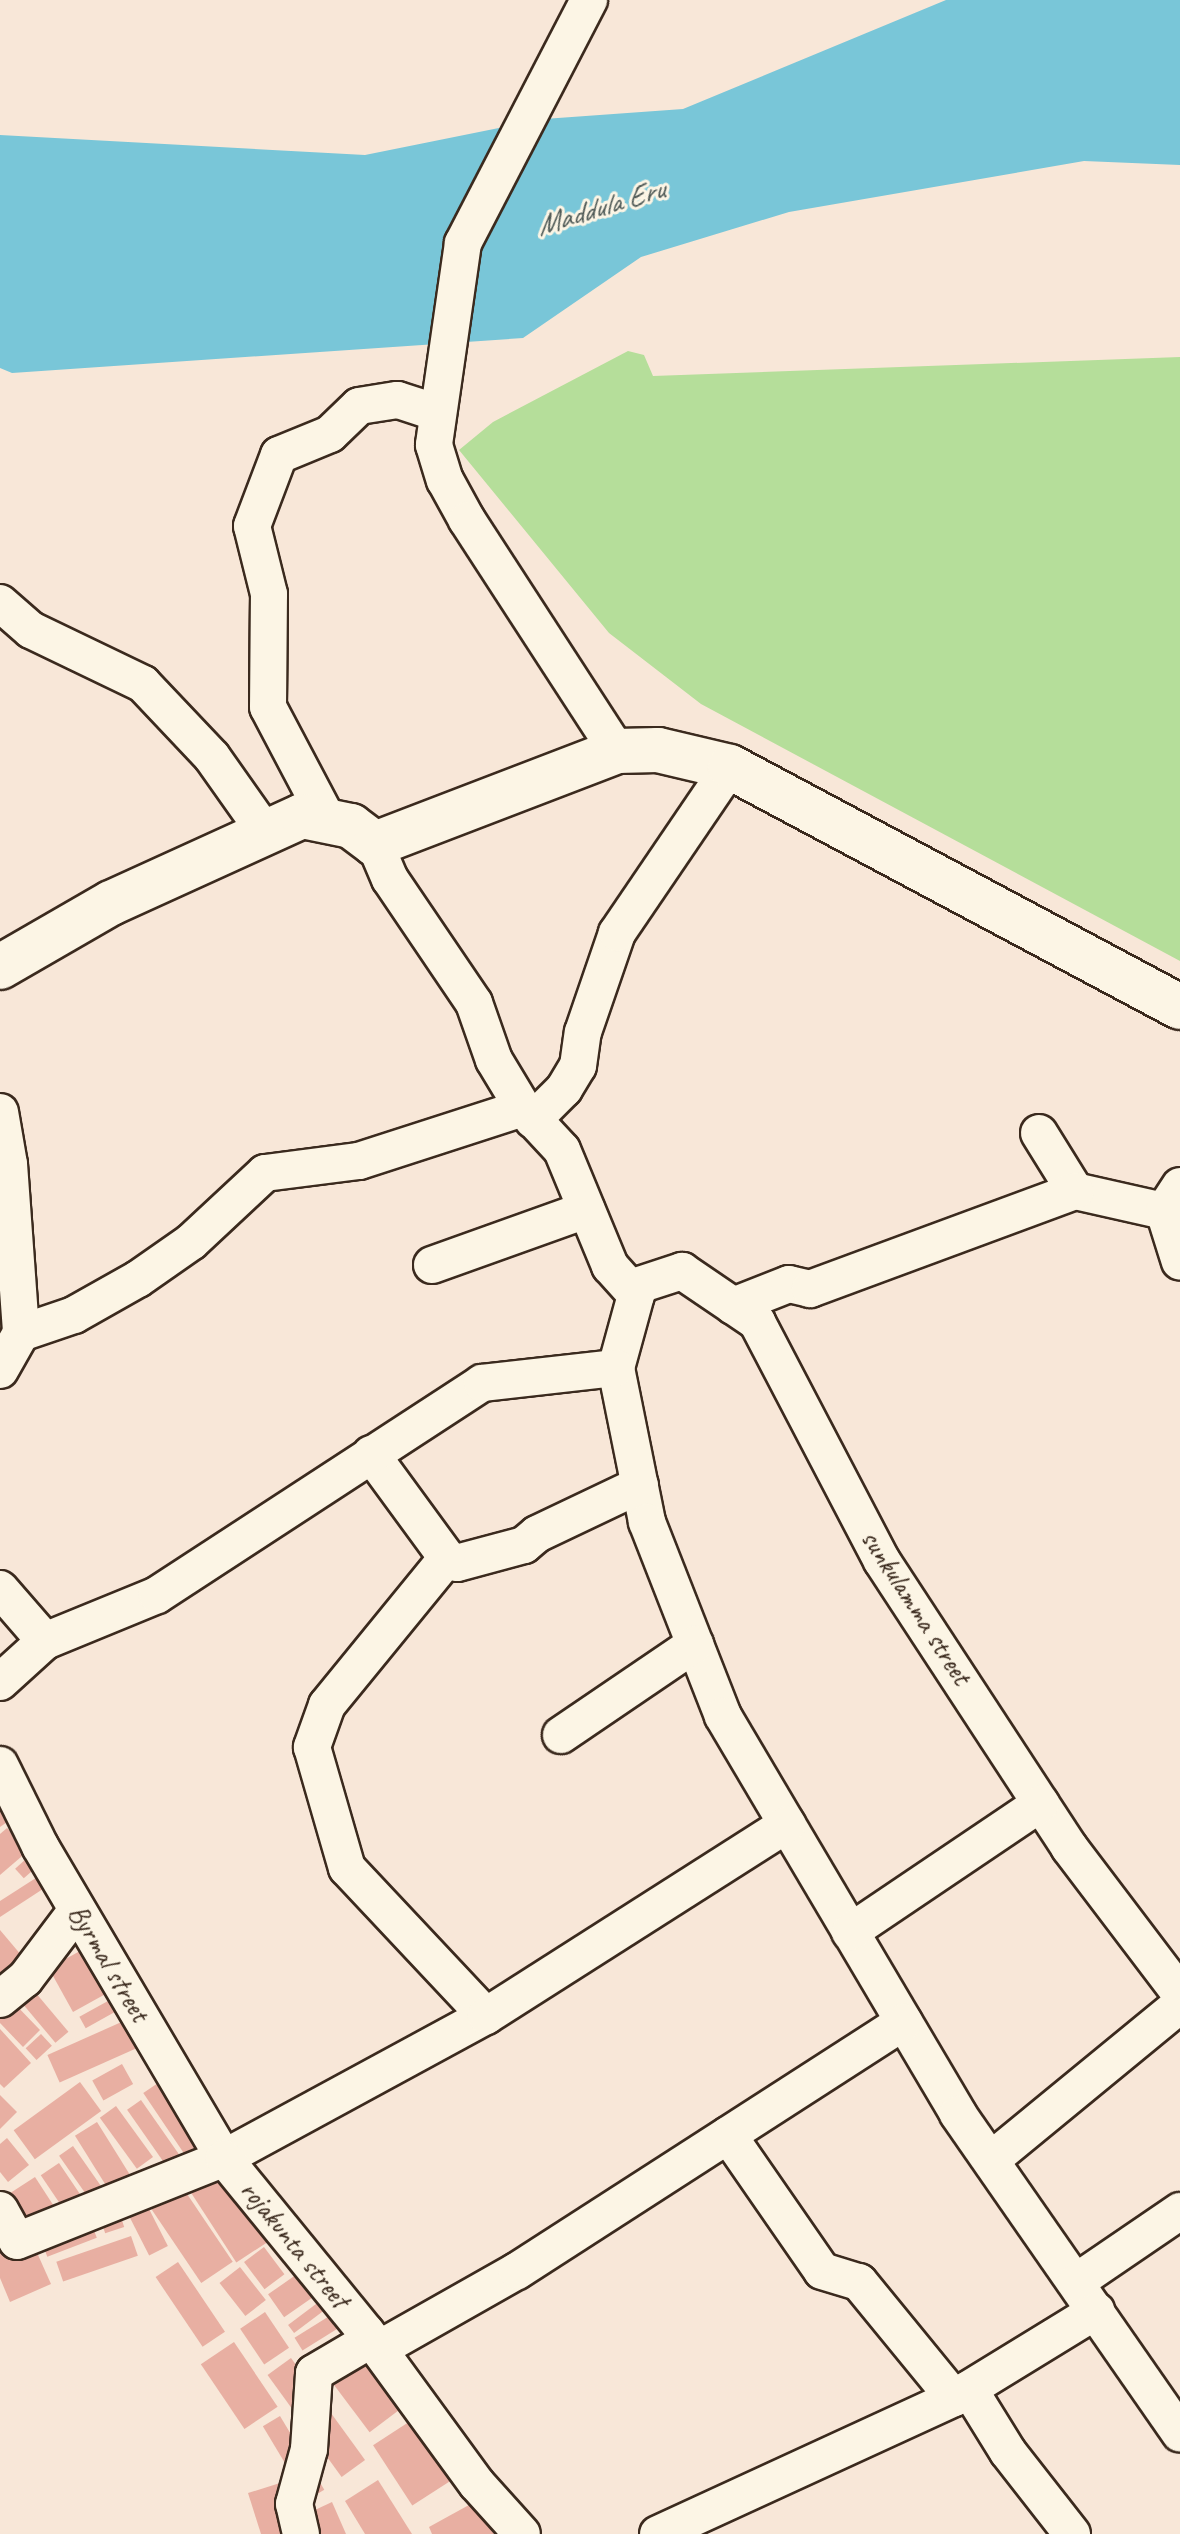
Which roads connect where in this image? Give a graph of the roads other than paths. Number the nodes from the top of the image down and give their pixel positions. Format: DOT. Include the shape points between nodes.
graph roads {
  1 [pos="575,8"];
  2 [pos="436,412"];
  3 [pos="0,603"];
  4 [pos="617,751"];
  5 [pos="730,767"];
  6 [pos="326,817"];
  7 [pos="265,832"];
  8 [pos="375,844"];
  9 [pos="0,967"];
  10 [pos="1180,1007"];
  11 [pos="0,1112"];
  12 [pos="528,1114"];
  13 [pos="1039,1133"];
  14 [pos="1075,1191"];
  15 [pos="1172,1199"];
  16 [pos="586,1210"];
  17 [pos="1180,1262"];
  18 [pos="432,1265"];
  19 [pos="633,1287"];
  20 [pos="733,1306"];
  21 [pos="21,1333"];
  22 [pos="616,1368"];
  23 [pos="0,1370"];
  24 [pos="371,1454"];
  25 [pos="640,1485"];
  26 [pos="447,1558"];
  27 [pos="0,1589"];
  28 [pos="45,1641"];
  29 [pos="695,1644"];
  30 [pos="0,1682"];
  31 [pos="561,1735"];
  32 [pos="0,1765"];
  33 [pos="1041,1803"];
  34 [pos="787,1824"];
  35 [pos="77,1910"];
  36 [pos="850,1932"];
  37 [pos="1180,1993"];
  38 [pos="0,1999"];
  39 [pos="1180,2005"];
  40 [pos="486,2016"];
  41 [pos="904,2022"];
  42 [pos="728,2135"];
  43 [pos="224,2158"];
  44 [pos="991,2160"];
  45 [pos="0,2210"];
  46 [pos="1180,2211"];
  47 [pos="1086,2297"];
  48 [pos="376,2344"];
  49 [pos="961,2394"];
  50 [pos="1180,2434"];
  51 [pos="301,2534"];
  52 [pos="522,2534"];
  53 [pos="658,2534"];
  54 [pos="1072,2534"];
  1 -- 2 [label="street" via="463,243"];
  2 -- 4 [label="street" via="434,445 445,480"];
  2 -- 6 [label="street" via="398,400 359,406 330,434 279,455 252,526 269,594 268,707"];
  3 -- 7 [label="street" via="31,630 143,684 212,757"];
  4 -- 5 [label="main road" via="658,750"];
  4 -- 8 [label="main road"];
  5 -- 10 [label="main road"];
  5 -- 12 [label="street" via="617,933 583,1032 578,1066 564,1089"];
  6 -- 7 [label="main road" via="302,816"];
  6 -- 8 [label="main road" via="351,826"];
  7 -- 9 [label="main road" via="111,903"];
  8 -- 12 [label="street" via="390,879 474,1003 494,1060"];
  11 -- 21 [label="street" via="9,1164"];
  12 -- 16 [label="street" via="562,1150"];
  12 -- 21 [label="street" via="359,1161 265,1173 191,1242 138,1279 74,1315"];
  13 -- 14 [label="street"];
  14 -- 15 [label="street"];
  14 -- 20 [label="street" via="810,1289 789,1284"];
  15 -- 17 [label="street"];
  16 -- 18 [label="street"];
  16 -- 19 [label="street" via="610,1266"];
  19 -- 20 [label="street, sunkulamma street" via="682,1271"];
  19 -- 22 [label="street" via="636,1295"];
  20 -- 33 [label="street, sunkulamma street" via="757,1322 882,1561"];
  21 -- 23 [label="street"];
  22 -- 24 [label="street" via="482,1383"];
  22 -- 25 [label="street"];
  24 -- 26 [label="street"];
  24 -- 28 [label="street" via="157,1595"];
  25 -- 26 [label="street" via="524,1545 457,1563"];
  25 -- 29 [label="street" via="647,1522"];
  26 -- 40 [label="street" via="327,1705 312,1747 347,1868"];
  27 -- 28 [label="street"];
  28 -- 30 [label="street"];
  29 -- 31 [label="street"];
  29 -- 34 [label="street" via="723,1716"];
  32 -- 35 [label="street, Byrmal street"];
  33 -- 36 [label="street"];
  33 -- 37 [label="street, sunkulamma street"];
  34 -- 36 [label="street"];
  34 -- 40 [label="street"];
  35 -- 38 [label="street" via="25,1979"];
  35 -- 43 [label="street, Byrmal street"];
  36 -- 41 [label="street"];
  39 -- 44 [label="street"];
  40 -- 43 [label="street"];
  41 -- 42 [label="street"];
  41 -- 44 [label="street"];
  42 -- 48 [label="street" via="517,2271"];
  42 -- 49 [label="street" via="822,2271 859,2282"];
  43 -- 45 [label="street, rojakunta street" via="17,2241"];
  43 -- 48 [label="street, rojakunta street"];
  44 -- 47 [label="street"];
  46 -- 47 [label="street"];
  47 -- 49 [label="street"];
  47 -- 50 [label="street"];
  48 -- 51 [label="street" via="314,2373 309,2449 294,2504"];
  48 -- 52 [label="street, rojakunta street" via="477,2484"];
  49 -- 53 [label="street"];
  49 -- 54 [label="street"];
}
